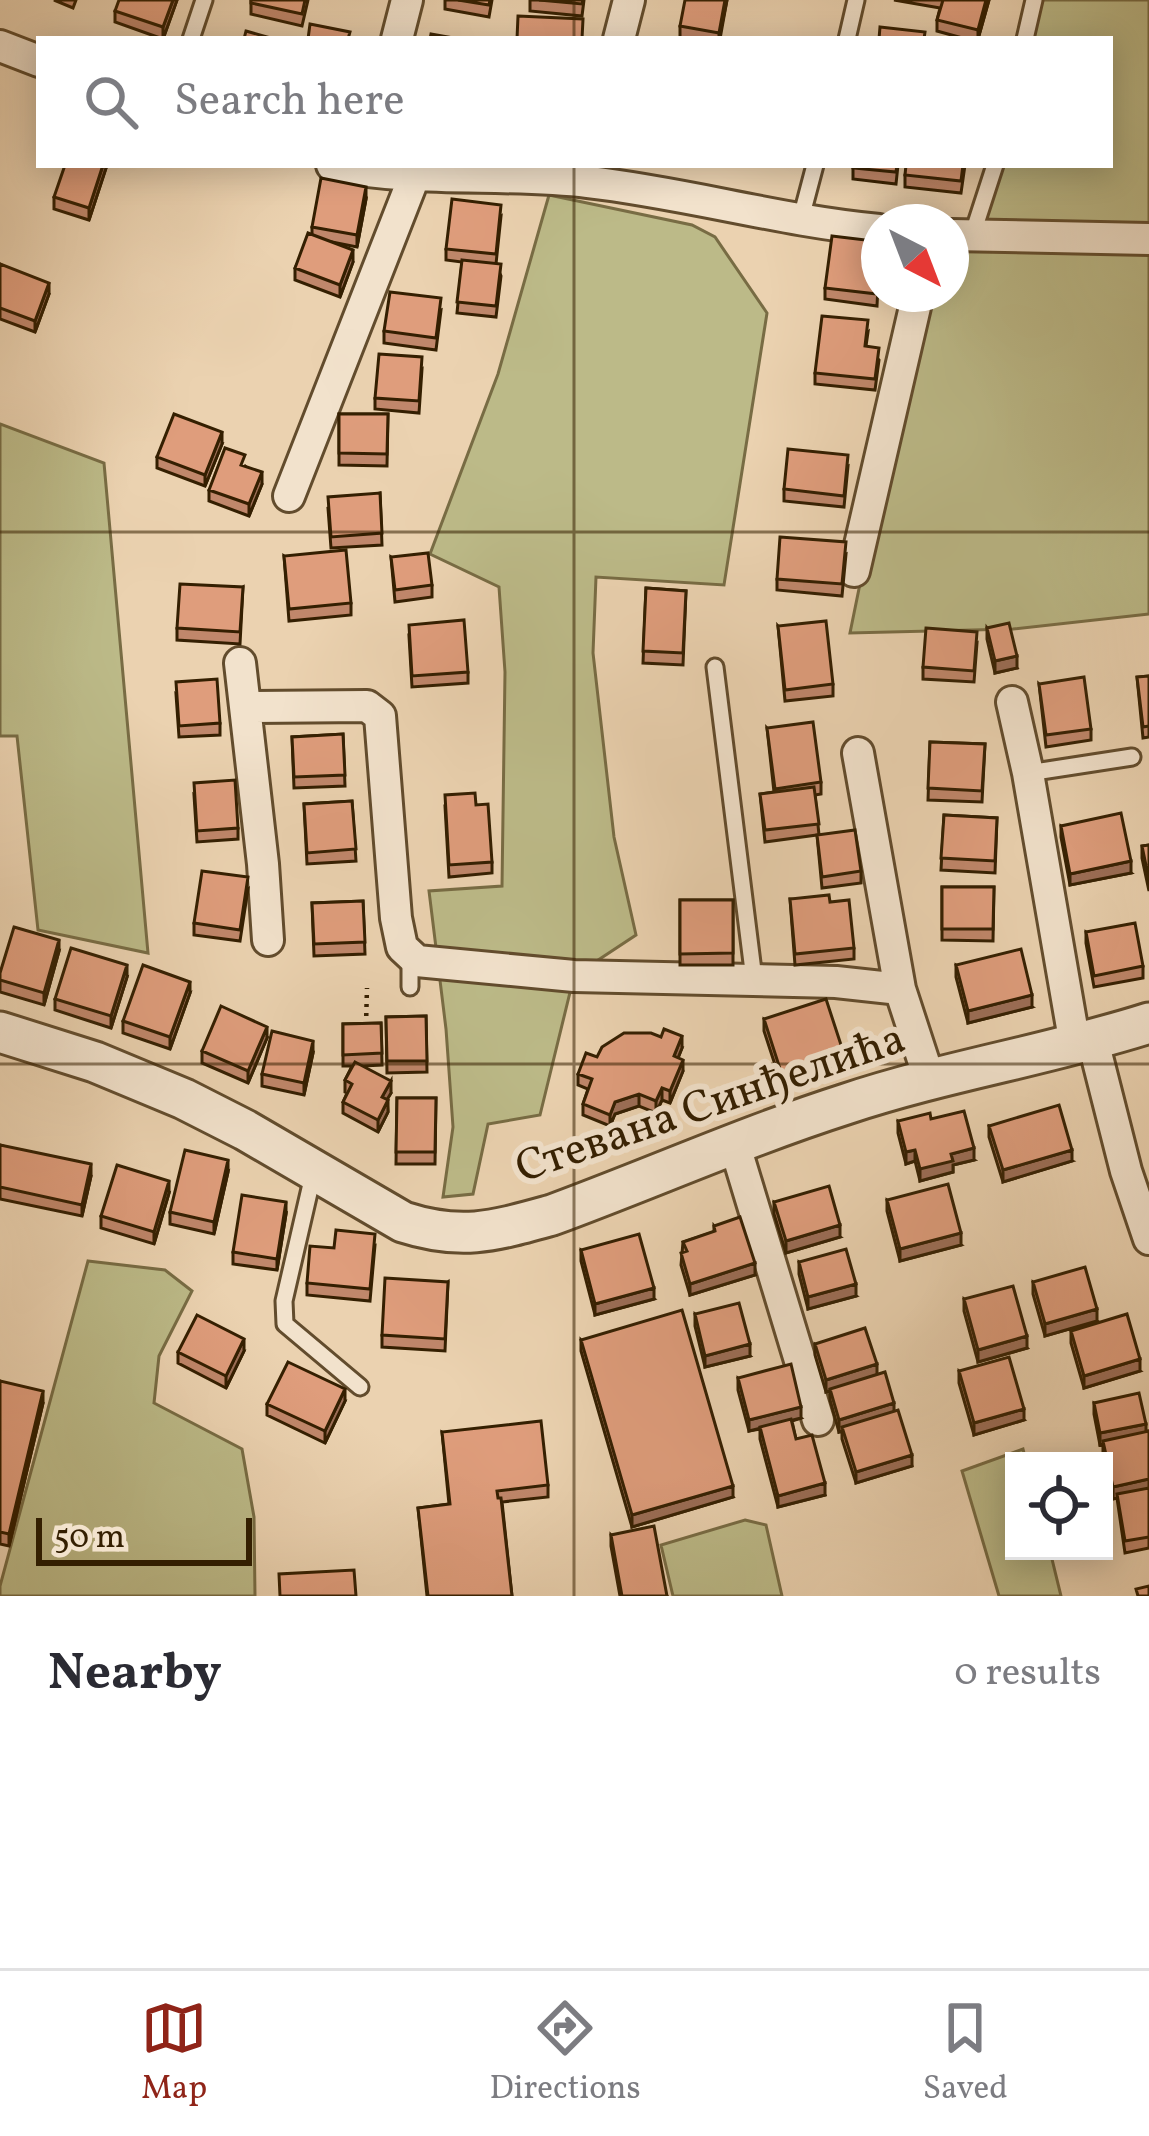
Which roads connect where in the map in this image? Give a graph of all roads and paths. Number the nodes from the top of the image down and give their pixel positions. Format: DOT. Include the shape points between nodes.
graph roads {
  1 [pos="204,0"];
  2 [pos="407,0"];
  3 [pos="628,0"];
  4 [pos="856,0"];
  5 [pos="1034,0"];
  6 [pos="192,36"];
  7 [pos="399,36"];
  8 [pos="620,36"];
  9 [pos="848,36"];
  10 [pos="1026,36"];
  11 [pos="0,46"];
  12 [pos="36,60"];
  13 [pos="364,168"];
  14 [pos="814,168"];
  15 [pos="994,168"];
  16 [pos="587,173"];
  17 [pos="414,177"];
  18 [pos="801,218"];
  19 [pos="969,221"];
  20 [pos="861,227"];
  21 [pos="969,236"];
  22 [pos="1149,239"];
  23 [pos="914,312"];
  24 [pos="289,496"];
  25 [pos="854,571"];
  26 [pos="240,663"];
  27 [pos="715,668"];
  28 [pos="1012,702"];
  29 [pos="245,706"];
  30 [pos="859,753"];
  31 [pos="1132,757"];
  32 [pos="1028,773"];
  33 [pos="268,940"];
  34 [pos="410,956"];
  35 [pos="754,979"];
  36 [pos="410,987"];
  37 [pos="367,988"];
  38 [pos="900,988"];
  39 [pos="1149,1023"];
  40 [pos="367,1025"];
  41 [pos="0,1032"];
  42 [pos="1084,1043"];
  43 [pos="929,1078"];
  44 [pos="735,1145"];
  45 [pos="314,1170"];
  46 [pos="1149,1239"];
  47 [pos="360,1388"];
  48 [pos="818,1420"];
  1 -- 6 [label="lane"];
  2 -- 7 [label="street"];
  3 -- 8 [label="street"];
  4 -- 9 [label="lane"];
  5 -- 10 [label="lane"];
  11 -- 12 [label="street"];
  13 -- 17 [label="street"];
  14 -- 18 [label="lane"];
  15 -- 19 [label="lane"];
  16 -- 17 [label="street"];
  16 -- 18 [label="street"];
  17 -- 24 [label="street"];
  18 -- 20 [label="street"];
  21 -- 22 [label="street"];
  23 -- 25 [label="street"];
  26 -- 29 [label="street"];
  27 -- 35 [label="lane"];
  28 -- 32 [label="street"];
  29 -- 33 [label="street"];
  29 -- 34 [label="street" via="367,706 380,716 396,918"];
  30 -- 38 [label="street"];
  31 -- 32 [label="lane"];
  32 -- 42 [label="street"];
  34 -- 35 [label="street" via="574,976"];
  34 -- 36 [label="lane"];
  35 -- 38 [label="street"];
  37 -- 40 [label="path"];
  38 -- 43 [label="street"];
  39 -- 42 [label="street, Стевана Синђелића"];
  41 -- 45 [label="street, Стевана Синђелића" via="149,1083"];
  42 -- 43 [label="street, Стевана Синђелића"];
  42 -- 46 [label="street"];
  43 -- 44 [label="street, Стевана Синђелића"];
  44 -- 45 [label="street, Стевана Синђелића" via="552,1215 476,1233 403,1222"];
  44 -- 48 [label="street"];
  45 -- 47 [label="lane" via="285,1324"];
}
